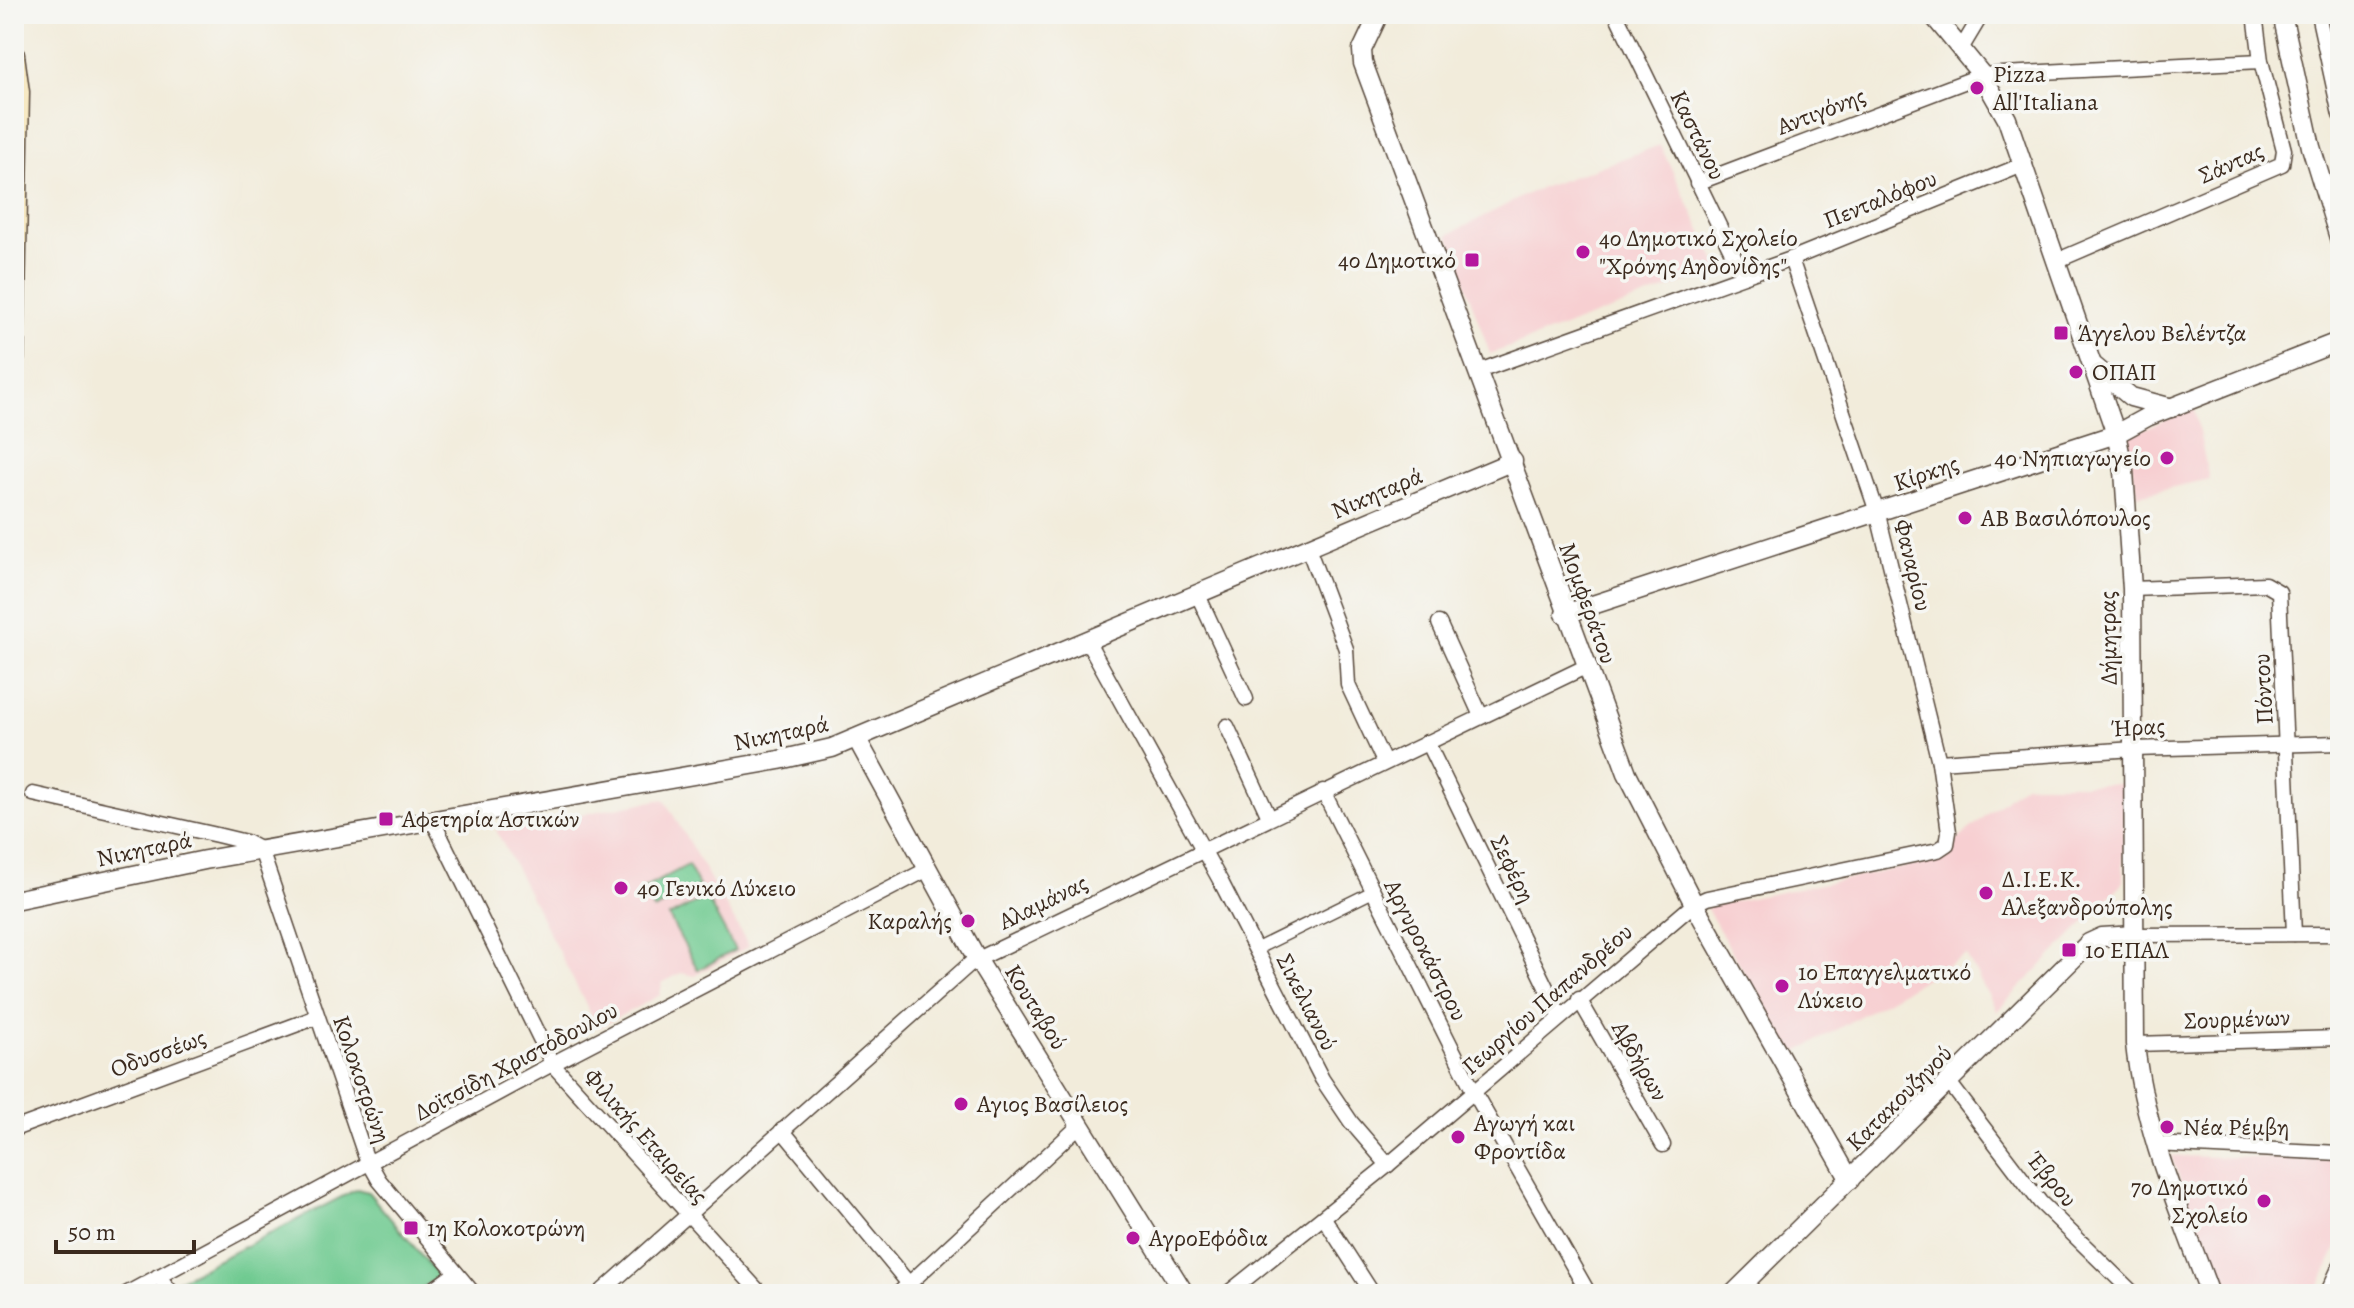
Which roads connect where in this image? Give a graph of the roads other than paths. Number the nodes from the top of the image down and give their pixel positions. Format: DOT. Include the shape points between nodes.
graph roads {
  1 [pos="1379,14"];
  2 [pos="1616,14"];
  3 [pos="1932,14"];
  4 [pos="1982,14"];
  5 [pos="2255,14"];
  6 [pos="2282,14"];
  7 [pos="2318,14"];
  8 [pos="1961,49"];
  9 [pos="14,55"];
  10 [pos="2261,61"];
  11 [pos="2333,62"];
  12 [pos="1982,75"];
  13 [pos="2340,115"];
  14 [pos="2025,164"];
  15 [pos="1697,183"];
  16 [pos="2340,241"];
  17 [pos="1791,259"];
  18 [pos="2056,261"];
  19 [pos="1743,275"];
  20 [pos="2340,341"];
  21 [pos="14,358"];
  22 [pos="2092,364"];
  23 [pos="1479,371"];
  24 [pos="2172,408"];
  25 [pos="2116,434"];
  26 [pos="1513,461"];
  27 [pos="1878,515"];
  28 [pos="1308,548"];
  29 [pos="2132,589"];
  30 [pos="1198,595"];
  31 [pos="1565,614"];
  32 [pos="1439,623"];
  33 [pos="1088,642"];
  34 [pos="1585,667"];
  35 [pos="1246,699"];
  36 [pos="1481,716"];
  37 [pos="1227,726"];
  38 [pos="857,739"];
  39 [pos="1427,742"];
  40 [pos="2288,743"];
  41 [pos="2340,743"];
  42 [pos="2134,749"];
  43 [pos="1384,762"];
  44 [pos="1939,762"];
  45 [pos="1323,791"];
  46 [pos="33,794"];
  47 [pos="1269,817"];
  48 [pos="433,821"];
  49 [pos="1947,844"];
  50 [pos="1203,849"];
  51 [pos="261,850"];
  52 [pos="928,869"];
  53 [pos="1372,892"];
  54 [pos="14,900"];
  55 [pos="1694,904"];
  56 [pos="2294,934"];
  57 [pos="2340,934"];
  58 [pos="2135,935"];
  59 [pos="1256,949"];
  60 [pos="977,959"];
  61 [pos="1579,999"];
  62 [pos="1560,1016"];
  63 [pos="317,1017"];
  64 [pos="2340,1038"];
  65 [pos="2135,1044"];
  66 [pos="553,1065"];
  67 [pos="1948,1081"];
  68 [pos="1474,1092"];
  69 [pos="1081,1124"];
  70 [pos="14,1129"];
  71 [pos="782,1130"];
  72 [pos="2155,1144"];
  73 [pos="1663,1145"];
  74 [pos="2340,1153"];
  75 [pos="369,1164"];
  76 [pos="1388,1165"];
  77 [pos="1850,1180"];
  78 [pos="687,1215"];
  79 [pos="1324,1218"];
  80 [pos="2340,1266"];
  81 [pos="456,1273"];
  82 [pos="158,1276"];
  83 [pos="903,1289"];
  84 [pos="126,1294"];
  85 [pos="173,1294"];
  86 [pos="427,1294"];
  87 [pos="474,1294"];
  88 [pos="599,1294"];
  89 [pos="761,1294"];
  90 [pos="1185,1294"];
  91 [pos="1227,1294"];
  92 [pos="1373,1294"];
  93 [pos="1589,1294"];
  94 [pos="1733,1294"];
  95 [pos="2134,1294"];
  96 [pos="2210,1294"];
  97 [pos="2327,1294"];
  1 -- 23 [label="street, Μομφεράτου" via="1362,50 1363,63"];
  2 -- 15 [label="street, Καστάνου"];
  3 -- 8 [label="street, Δήμητρας"];
  4 -- 8 [label="street"];
  5 -- 10 [label="street, Σάντας"];
  6 -- 16 [label="street" via="2311,147"];
  7 -- 11 [label="street"];
  8 -- 12 [label="street, Δήμητρας"];
  9 -- 21 [label="main road" via="19,92"];
  10 -- 12 [label="street"];
  10 -- 18 [label="street, Σάντας" via="2284,150 2282,164"];
  11 -- 13 [label="street"];
  12 -- 14 [label="street, Δήμητρας"];
  12 -- 15 [label="street, Αντιγόνης"];
  14 -- 17 [label="street, Πενταλόφου"];
  14 -- 18 [label="street, Δήμητρας"];
  15 -- 19 [label="street, Καστάνου"];
  17 -- 19 [label="street, Πενταλόφου"];
  17 -- 27 [label="street, Φαναρίου"];
  18 -- 22 [label="street, Δήμητρας"];
  19 -- 23 [label="street, Πενταλόφου"];
  20 -- 24 [label="street, Κίρκης"];
  22 -- 24 [label="street" via="2131,397"];
  22 -- 25 [label="street, Δήμητρας"];
  23 -- 26 [label="street, Μομφεράτου"];
  24 -- 25 [label="street, Κίρκης"];
  25 -- 27 [label="street, Κίρκης"];
  25 -- 29 [label="street, Δήμητρας" via="2124,471"];
  26 -- 28 [label="street, Νικηταρά"];
  26 -- 31 [label="street, Μομφεράτου"];
  27 -- 31 [label="street, Κίρκης"];
  27 -- 44 [label="street, Φαναρίου"];
  28 -- 30 [label="street, Νικηταρά"];
  28 -- 43 [label="street" via="1346,649 1348,685"];
  29 -- 40 [label="street, Πόντου" via="2273,586 2279,592"];
  29 -- 42 [label="street, Δήμητρας"];
  30 -- 33 [label="street, Νικηταρά"];
  30 -- 35 [label="street"];
  31 -- 34 [label="street, Μομφεράτου"];
  32 -- 36 [label="street"];
  33 -- 38 [label="street, Νικηταρά"];
  33 -- 50 [label="street, Σικελιανού"];
  34 -- 36 [label="street, Αλαμάνας"];
  34 -- 55 [label="street, Μομφεράτου" via="1627,773"];
  36 -- 39 [label="street, Αλαμάνας"];
  37 -- 47 [label="street"];
  38 -- 48 [label="street, Νικηταρά" via="779,760"];
  38 -- 52 [label="street, Κουταβού"];
  39 -- 43 [label="street, Αλαμάνας"];
  39 -- 62 [label="street, Σεφέρη"];
  40 -- 41 [label="street, Ήρας"];
  40 -- 42 [label="street, Ήρας"];
  40 -- 56 [label="street, Πόντου"];
  42 -- 44 [label="street, Ήρας"];
  42 -- 58 [label="street, Δήμητρας"];
  43 -- 45 [label="street, Αλαμάνας"];
  44 -- 49 [label="street, Φαναρίου"];
  45 -- 47 [label="street, Αλαμάνας"];
  45 -- 53 [label="street, Αργυροκάστρου"];
  46 -- 51 [label="street" via="217,835"];
  47 -- 50 [label="street, Αλαμάνας"];
  48 -- 51 [label="street, Νικηταρά"];
  48 -- 66 [label="street, Φιλικής Εταιρείας"];
  49 -- 55 [label="street, Γεωργίου Παπανδρέου"];
  50 -- 59 [label="street, Σικελιανού"];
  50 -- 60 [label="street, Αλαμάνας"];
  51 -- 54 [label="street, Νικηταρά"];
  51 -- 63 [label="street, Κολοκοτρώνη"];
  52 -- 60 [label="street, Κουταβού"];
  52 -- 66 [label="street, Δοϊτσίδη Χριστόδουλου"];
  53 -- 59 [label="street"];
  53 -- 68 [label="street, Αργυροκάστρου"];
  55 -- 61 [label="street, Γεωργίου Παπανδρέου"];
  55 -- 77 [label="street, Μομφεράτου"];
  56 -- 57 [label="street, Κατακουζηνού"];
  56 -- 58 [label="street, Κατακουζηνού"];
  58 -- 65 [label="street, Δήμητρας"];
  58 -- 67 [label="street, Κατακουζηνού" via="2089,943"];
  59 -- 76 [label="street, Σικελιανού" via="1322,1079"];
  60 -- 69 [label="street, Κουταβού"];
  60 -- 71 [label="street, Αλαμάνας"];
  61 -- 62 [label="street, Γεωργίου Παπανδρέου"];
  61 -- 73 [label="street, Αβδήρων"];
  62 -- 68 [label="street, Γεωργίου Παπανδρέου"];
  63 -- 70 [label="street, Οδυσσέως"];
  63 -- 75 [label="street, Κολοκοτρώνη"];
  64 -- 65 [label="street, Σουρμένων"];
  65 -- 72 [label="street, Δήμητρας" via="2139,1086"];
  66 -- 75 [label="street, Δοϊτσίδη Χριστόδουλου"];
  66 -- 78 [label="street, Φιλικής Εταιρείας"];
  67 -- 77 [label="street, Κατακουζηνού"];
  67 -- 95 [label="street, Έβρου" via="2040,1202"];
  68 -- 76 [label="street, Γεωργίου Παπανδρέου"];
  68 -- 93 [label="street, Αργυροκάστρου"];
  69 -- 83 [label="street"];
  69 -- 90 [label="street, Κουταβού"];
  71 -- 78 [label="street, Αλαμάνας"];
  71 -- 83 [label="street"];
  72 -- 74 [label="street"];
  72 -- 96 [label="street, Δήμητρας"];
  75 -- 81 [label="street, Κολοκοτρώνη"];
  75 -- 82 [label="street, Δοϊτσίδη Χριστόδουλου"];
  76 -- 79 [label="street, Γεωργίου Παπανδρέου"];
  77 -- 94 [label="street, Κατακουζηνού"];
  78 -- 88 [label="street, Αλαμάνας"];
  78 -- 89 [label="street, Φιλικής Εταιρείας"];
  79 -- 91 [label="street, Γεωργίου Παπανδρέου"];
  79 -- 92 [label="street"];
  80 -- 97 [label="street"];
  81 -- 86 [label="street"];
  81 -- 87 [label="street, Κολοκοτρώνη"];
  82 -- 84 [label="street, Δοϊτσίδη Χριστόδουλου"];
  82 -- 85 [label="street"];
}
